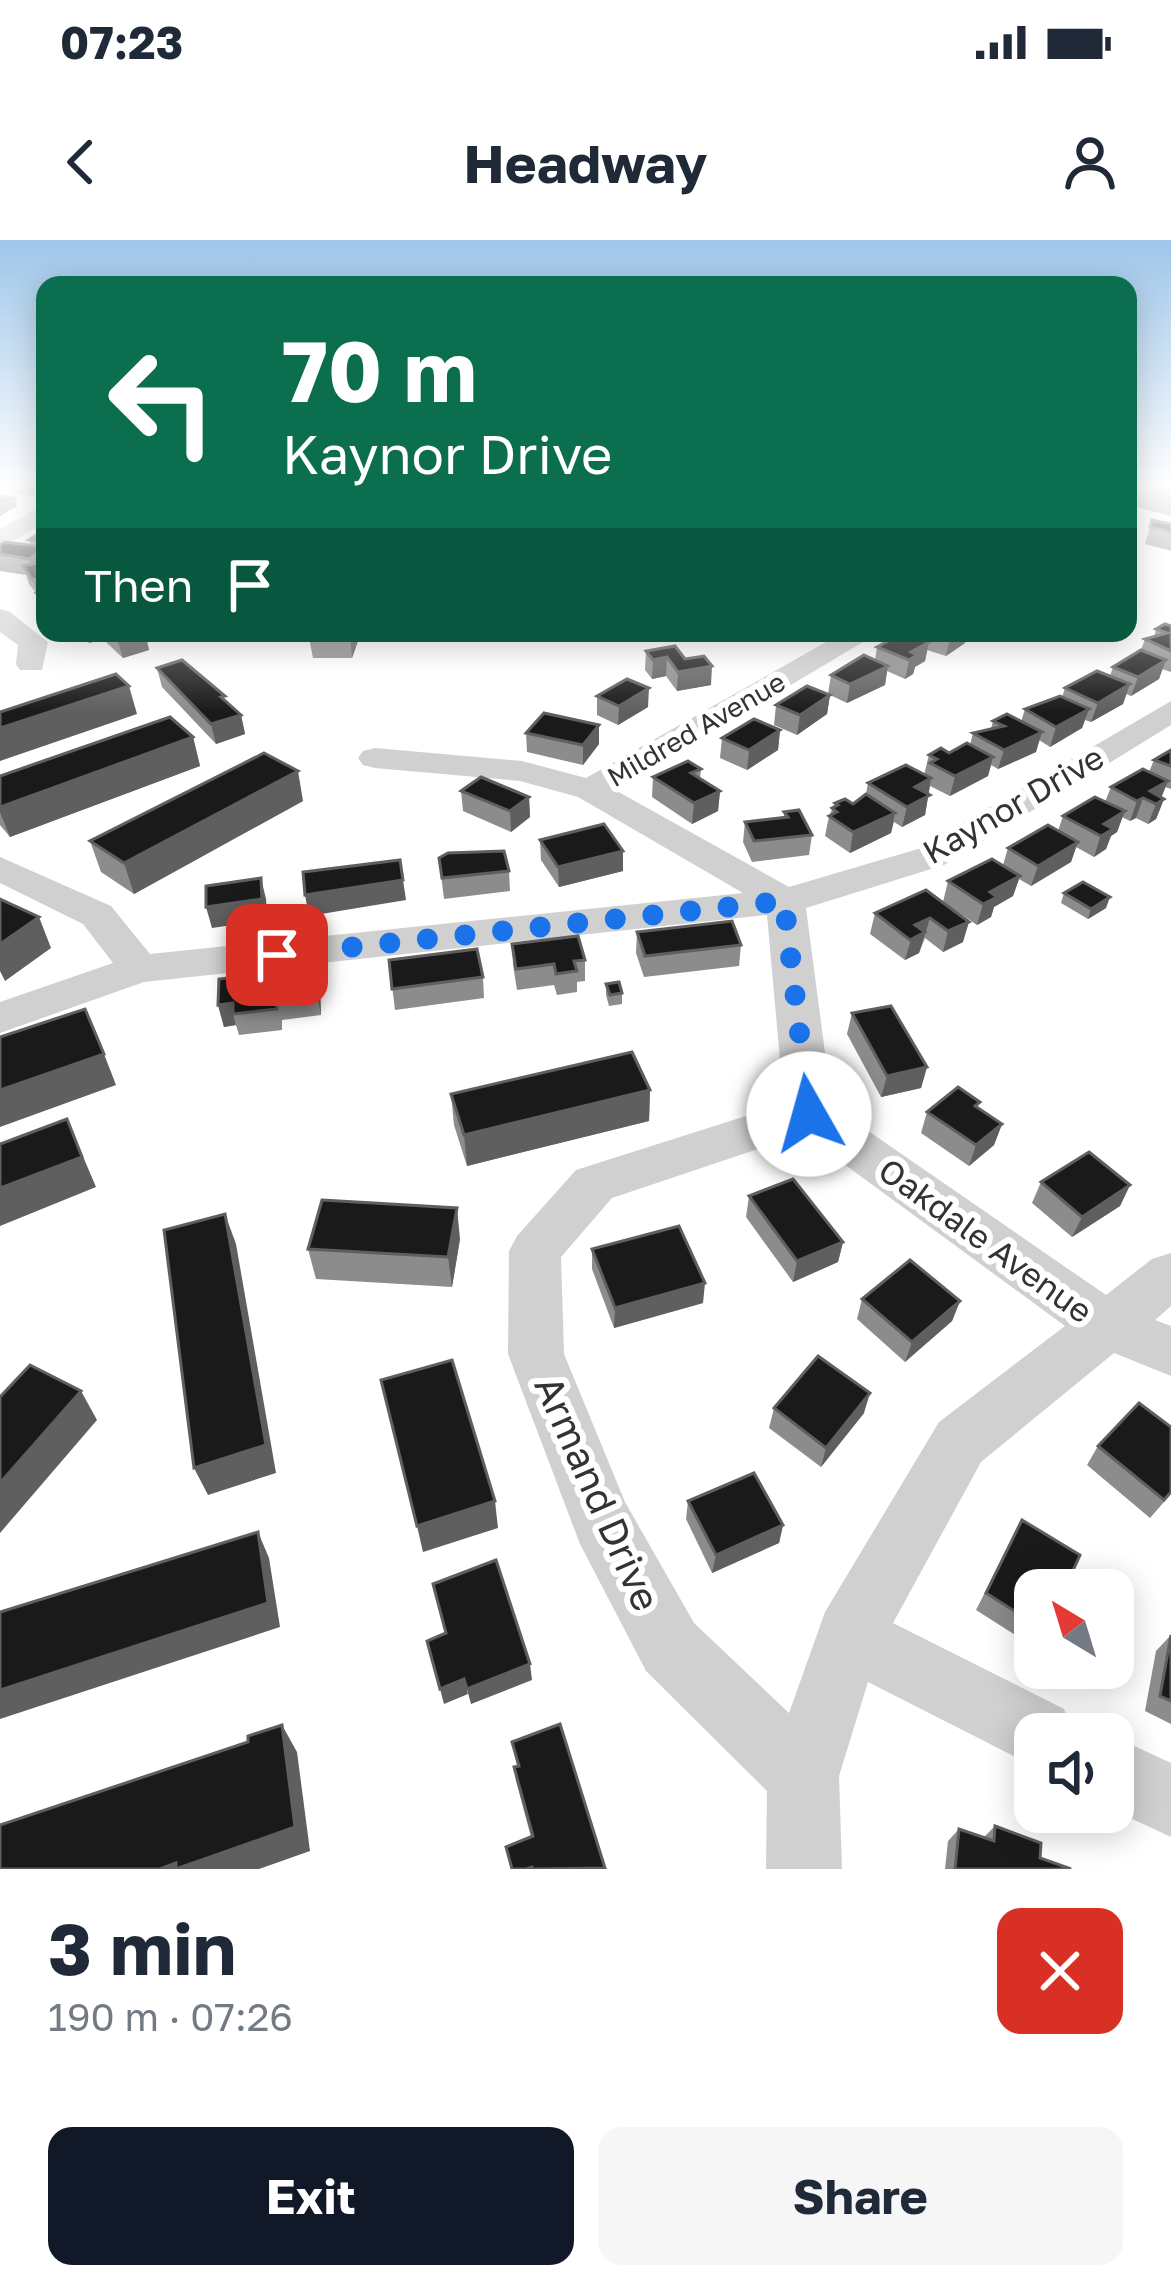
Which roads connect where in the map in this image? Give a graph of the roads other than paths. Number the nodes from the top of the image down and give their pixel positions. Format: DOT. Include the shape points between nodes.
graph roads {
  1 [pos="0,618"];
  2 [pos="847,642"];
  3 [pos="31,664"];
  4 [pos="1171,711"];
  5 [pos="376,758"];
  6 [pos="590,790"];
  7 [pos="0,868"];
  8 [pos="784,901"];
  9 [pos="139,969"];
  10 [pos="0,1018"];
  11 [pos="809,1114"];
  12 [pos="1171,1275"];
  13 [pos="1106,1325"];
  14 [pos="1171,1351"];
  15 [pos="849,1636"];
  16 [pos="1014,1721"];
  17 [pos="802,1776"];
  18 [pos="1134,1782"];
  19 [pos="1171,1801"];
  20 [pos="804,1869"];
  1 -- 3 [label="street" via="33,642"];
  2 -- 6 [label="street, Mildred Avenue"];
  4 -- 8 [label="street, Kaynor Drive" via="931,856"];
  5 -- 6 [label="street" via="522,771"];
  6 -- 8 [label="street"];
  7 -- 9 [label="street" via="97,915"];
  8 -- 9 [label="street, Kaynor Drive"];
  8 -- 11 [label="street"];
  9 -- 10 [label="street, Kaynor Drive"];
  11 -- 13 [label="street, Oakdale Avenue"];
  11 -- 17 [label="street, Armand Drive" via="594,1184 535,1251 536,1354 602,1522 670,1648"];
  12 -- 13 [label="street"];
  13 -- 14 [label="street, Oakdale Avenue"];
  13 -- 15 [label="street" via="960,1442"];
  15 -- 16 [label="street"];
  15 -- 17 [label="street"];
  17 -- 20 [label="street"];
  18 -- 19 [label="street"];
}
